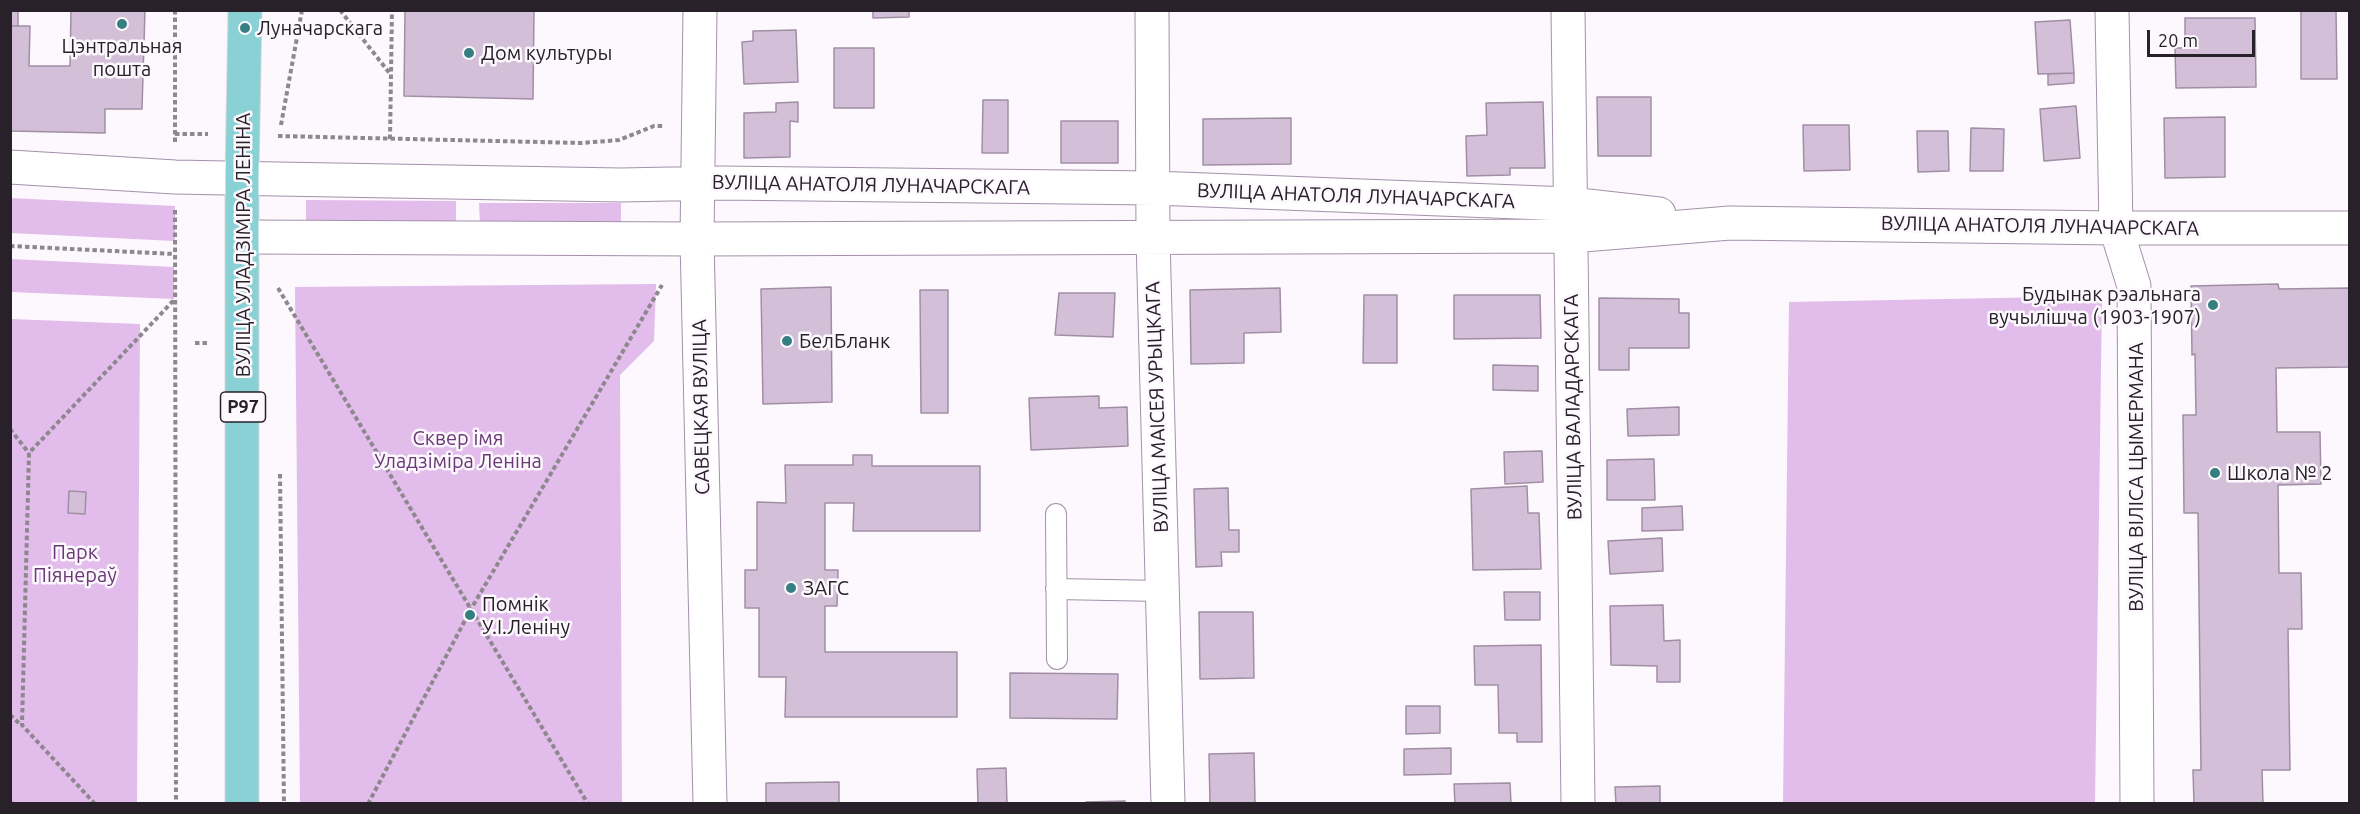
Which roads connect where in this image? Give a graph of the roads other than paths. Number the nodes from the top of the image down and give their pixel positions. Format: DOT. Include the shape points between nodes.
graph roads {
  1 [pos="245,10"];
  2 [pos="700,10"];
  3 [pos="1152,10"];
  4 [pos="1568,10"];
  5 [pos="2112,10"];
  6 [pos="10,168"];
  7 [pos="242,177"];
  8 [pos="698,183"];
  9 [pos="1154,188"];
  10 [pos="1570,204"];
  11 [pos="1730,223"];
  12 [pos="2116,228"];
  13 [pos="2349,228"];
  14 [pos="1571,236"];
  15 [pos="243,237"];
  16 [pos="1153,238"];
  17 [pos="697,239"];
  18 [pos="1056,514"];
  19 [pos="1056,589"];
  20 [pos="1162,591"];
  21 [pos="1058,659"];
  22 [pos="242,804"];
  23 [pos="710,804"];
  24 [pos="1168,804"];
  25 [pos="1578,804"];
  26 [pos="2137,804"];
  1 -- 7 [label="main road, ВУЛІЦА УЛАДЗІМІРА ЛЕНІНА / Р97"];
  2 -- 8 [label="street, САВЕЦКАЯ ВУЛІЦА"];
  3 -- 9 [label="street, ВУЛІЦА МАІСЕЯ УРЫЦКАГА"];
  4 -- 10 [label="street, ВУЛІЦА ВАЛАДАРСКАГА"];
  5 -- 12 [label="street, ВУЛІЦА ВІЛІСА ЦЫМЕРМАНА"];
  6 -- 7 [label="street, ВУЛІЦА АНАТОЛЯ ЛУНАЧАРСКАГА"];
  7 -- 8 [label="street, ВУЛІЦА АНАТОЛЯ ЛУНАЧАРСКАГА"];
  7 -- 15 [label="main road, ВУЛІЦА УЛАДЗІМІРА ЛЕНІНА / Р97"];
  8 -- 9 [label="street, ВУЛІЦА АНАТОЛЯ ЛУНАЧАРСКАГА"];
  8 -- 17 [label="street, САВЕЦКАЯ ВУЛІЦА"];
  9 -- 10 [label="street, ВУЛІЦА АНАТОЛЯ ЛУНАЧАРСКАГА"];
  9 -- 16 [label="street, ВУЛІЦА МАІСЕЯ УРЫЦКАГА"];
  10 -- 11 [label="street, ВУЛІЦА АНАТОЛЯ ЛУНАЧАРСКАГА"];
  10 -- 14 [label="street, ВУЛІЦА ВАЛАДАРСКАГА"];
  11 -- 12 [label="street, ВУЛІЦА АНАТОЛЯ ЛУНАЧАРСКАГА"];
  11 -- 14 [label="street, ВУЛІЦА АНАТОЛЯ ЛУНАЧАРСКАГА"];
  12 -- 13 [label="street, ВУЛІЦА АНАТОЛЯ ЛУНАЧАРСКАГА"];
  12 -- 26 [label="street, ВУЛІЦА ВІЛІСА ЦЫМЕРМАНА" via="2134,286"];
  14 -- 16 [label="street, ВУЛІЦА АНАТОЛЯ ЛУНАЧАРСКАГА"];
  14 -- 25 [label="street, ВУЛІЦА ВАЛАДАРСКАГА"];
  15 -- 17 [label="street, ВУЛІЦА АНАТОЛЯ ЛУНАЧАРСКАГА"];
  15 -- 22 [label="main road, ВУЛІЦА УЛАДЗІМІРА ЛЕНІНА / Р97"];
  16 -- 17 [label="street, ВУЛІЦА АНАТОЛЯ ЛУНАЧАРСКАГА"];
  16 -- 20 [label="street, ВУЛІЦА МАІСЕЯ УРЫЦКАГА"];
  17 -- 23 [label="street, САВЕЦКАЯ ВУЛІЦА"];
  18 -- 19 [label="lane"];
  19 -- 20 [label="lane"];
  19 -- 21 [label="lane"];
  20 -- 24 [label="street, ВУЛІЦА МАІСЕЯ УРЫЦКАГА"];
}
